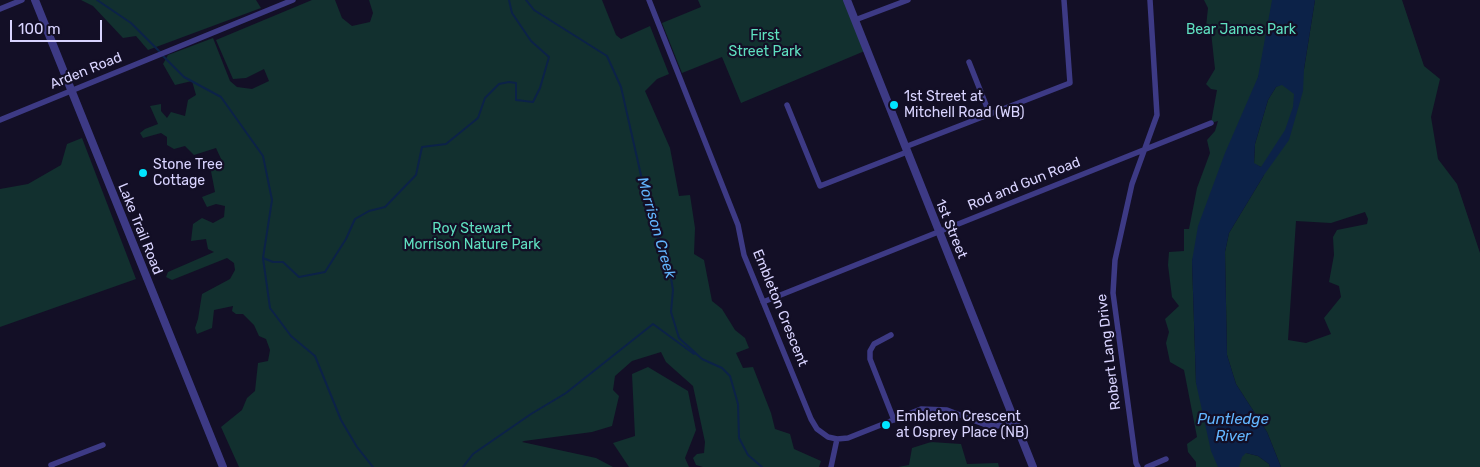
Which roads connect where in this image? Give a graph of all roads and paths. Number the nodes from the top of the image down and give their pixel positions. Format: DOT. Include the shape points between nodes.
graph roads {
  1 [pos="22,0"];
  2 [pos="35,0"];
  3 [pos="293,0"];
  4 [pos="649,0"];
  5 [pos="847,0"];
  6 [pos="907,0"];
  7 [pos="1064,0"];
  8 [pos="1150,0"];
  9 [pos="0,9"];
  10 [pos="855,20"];
  11 [pos="969,62"];
  12 [pos="71,91"];
  13 [pos="787,105"];
  14 [pos="990,115"];
  15 [pos="0,120"];
  16 [pos="1211,123"];
  17 [pos="906,150"];
  18 [pos="1143,150"];
  19 [pos="939,232"];
  20 [pos="763,302"];
  21 [pos="891,335"];
  22 [pos="894,420"];
  23 [pos="1014,422"];
  24 [pos="837,439"];
  25 [pos="103,445"];
  26 [pos="1166,459"];
  27 [pos="52,467"];
  28 [pos="223,467"];
  29 [pos="831,467"];
  30 [pos="1032,467"];
  31 [pos="1138,467"];
  32 [pos="1147,467"];
  1 -- 9 [label="street"];
  2 -- 12 [label="street, Lake Trail Road"];
  3 -- 12 [label="street, Arden Road"];
  4 -- 20 [label="street, Embleton Crescent" via="738,225 744,255"];
  5 -- 10 [label="street, 1st Street"];
  6 -- 10 [label="street"];
  7 -- 14 [label="street" via="1070,83"];
  8 -- 18 [label="street, Robert Lang Drive" via="1157,115"];
  10 -- 17 [label="street, 1st Street"];
  11 -- 14 [label="street"];
  12 -- 15 [label="street, Arden Road"];
  12 -- 28 [label="street, Lake Trail Road"];
  13 -- 17 [label="street" via="820,186"];
  14 -- 17 [label="street"];
  16 -- 18 [label="street, Rod and Gun Road"];
  17 -- 19 [label="street, 1st Street"];
  18 -- 19 [label="street, Rod and Gun Road"];
  18 -- 31 [label="street, Robert Lang Drive" via="1115,260 1113,293"];
  19 -- 20 [label="street, Rod and Gun Road"];
  19 -- 23 [label="street, 1st Street"];
  20 -- 24 [label="street, Embleton Crescent" via="811,419 817,429"];
  21 -- 22 [label="street" via="874,344 870,359"];
  22 -- 23 [label="street" via="921,409 947,410 986,425"];
  22 -- 24 [label="street" via="848,438"];
  23 -- 30 [label="street, 1st Street"];
  24 -- 29 [label="street"];
  25 -- 27 [label="street"];
  26 -- 32 [label="street"];
}
